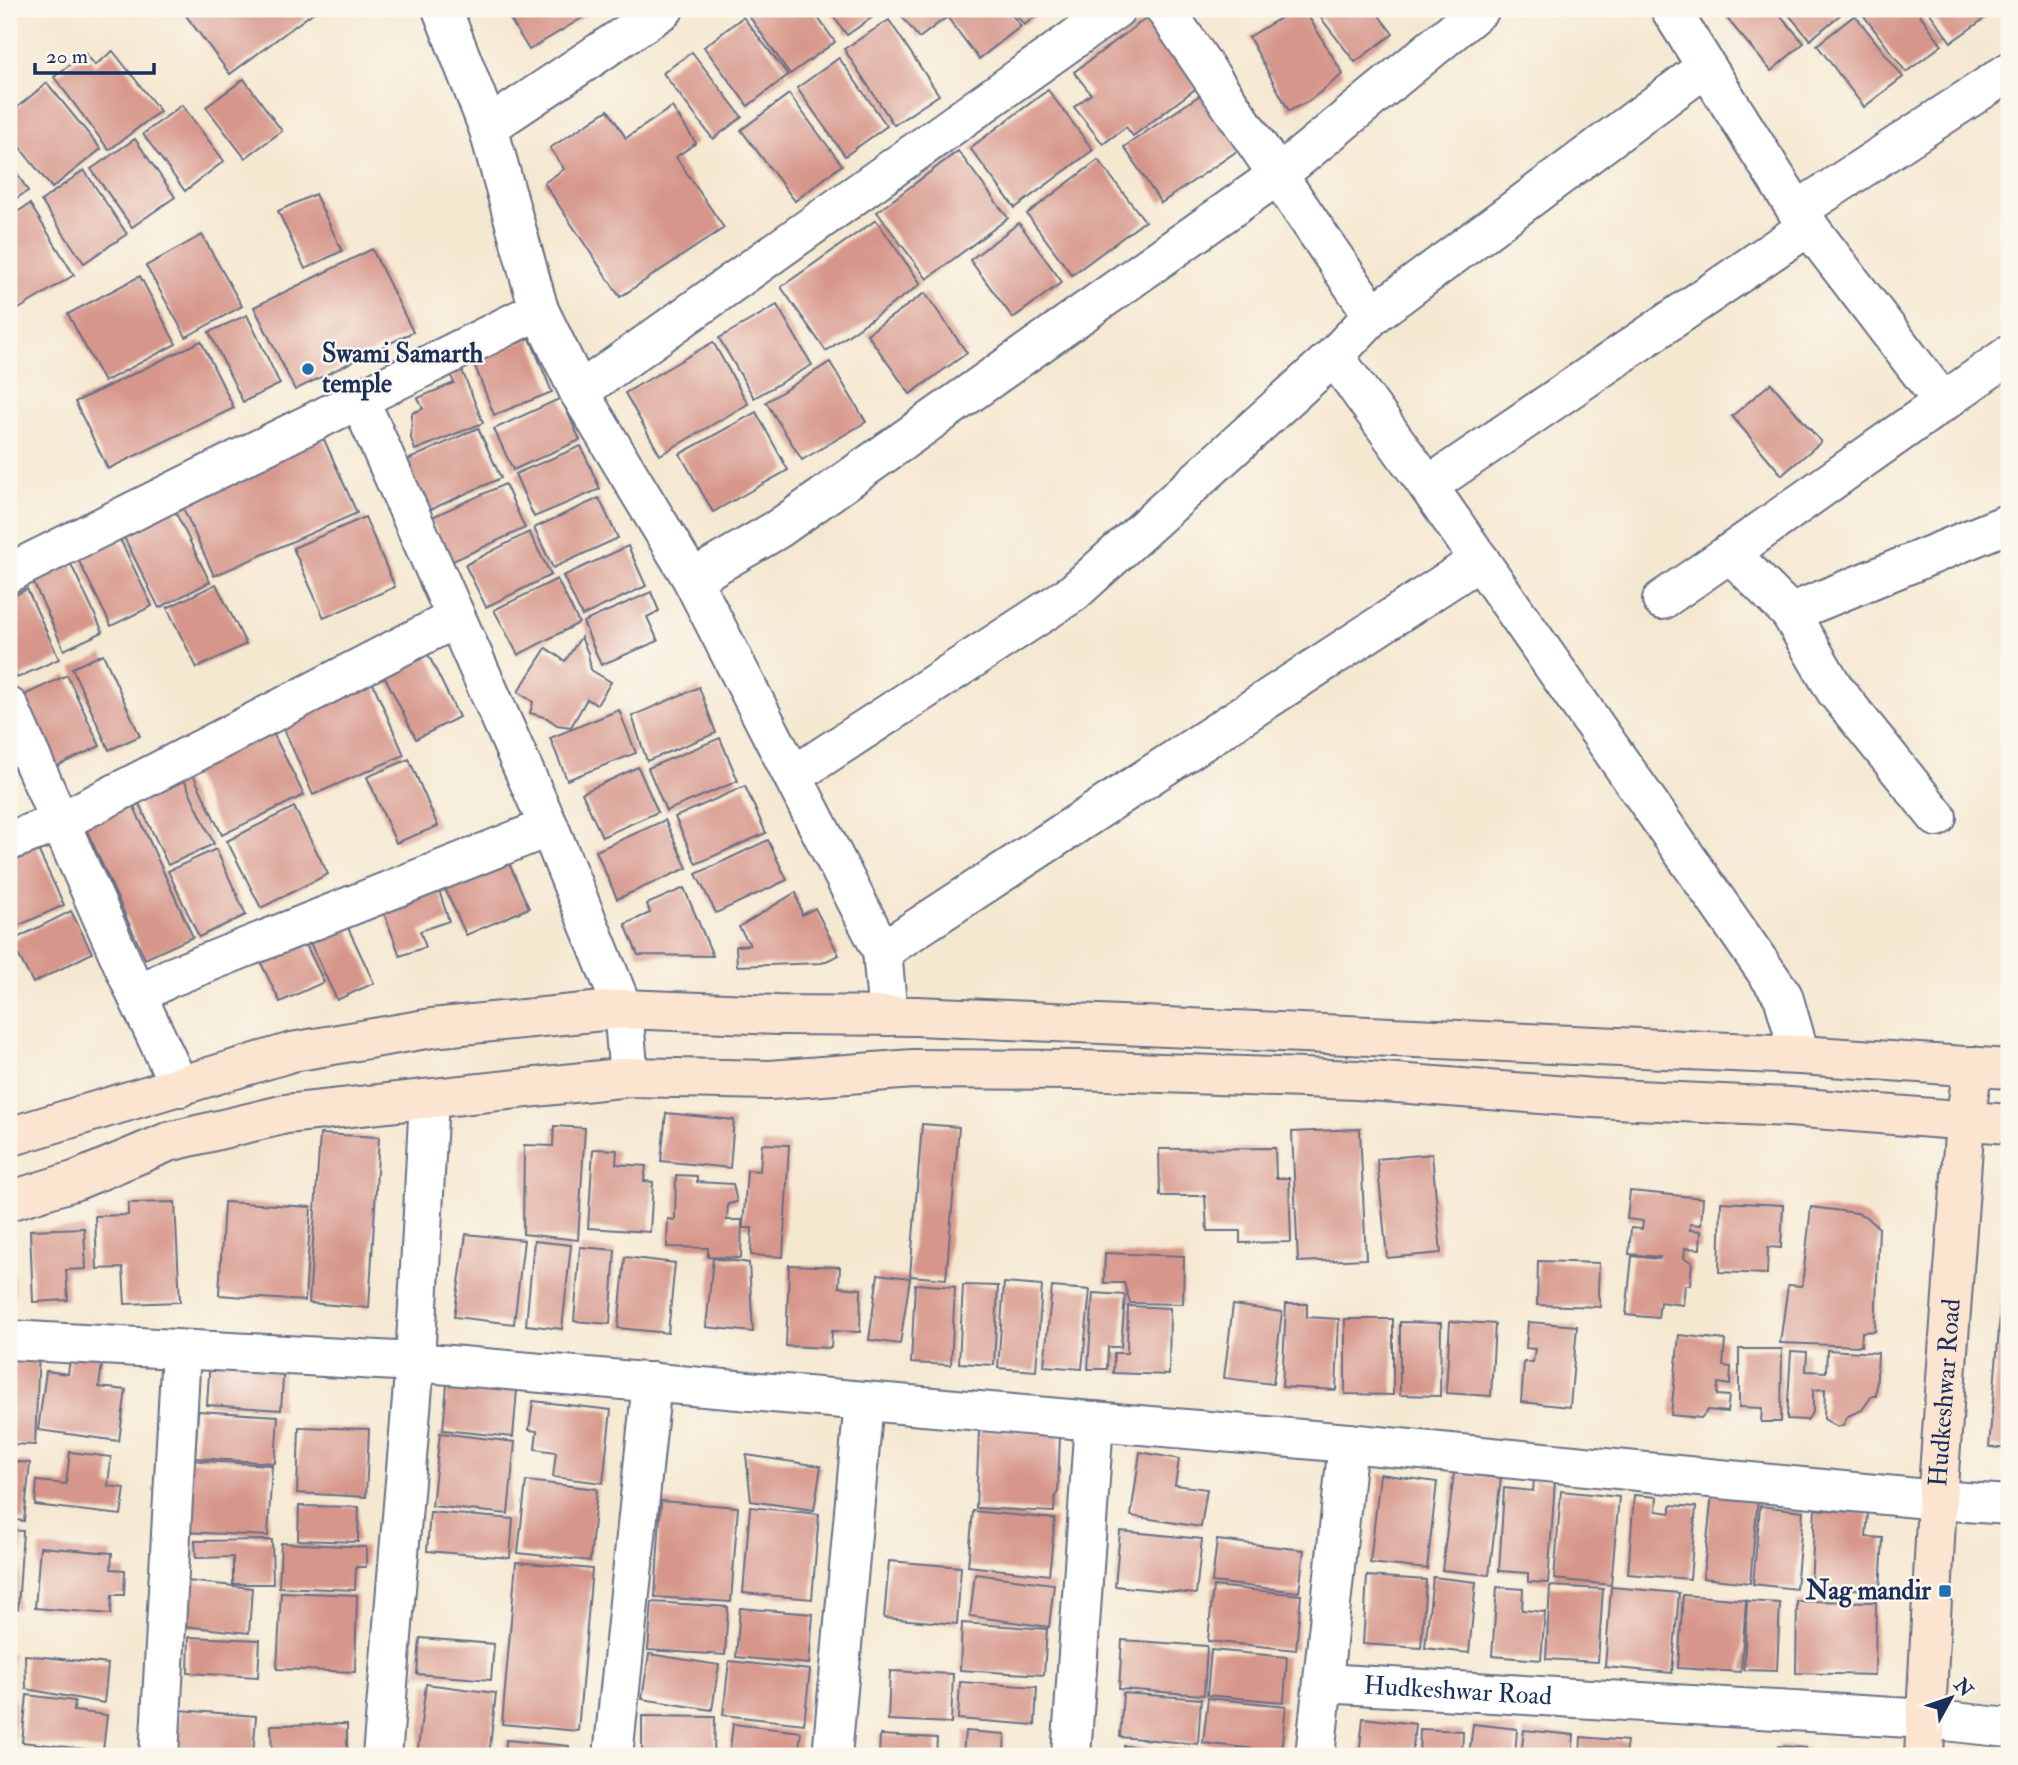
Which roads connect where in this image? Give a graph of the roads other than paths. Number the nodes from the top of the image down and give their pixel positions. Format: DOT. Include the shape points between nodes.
graph roads {
  1 [pos="442,9"];
  2 [pos="664,9"];
  3 [pos="1116,9"];
  4 [pos="1166,9"];
  5 [pos="1480,9"];
  6 [pos="1680,13"];
  7 [pos="1706,67"];
  8 [pos="2009,72"];
  9 [pos="488,127"];
  10 [pos="1278,175"];
  11 [pos="1803,218"];
  12 [pos="539,310"];
  13 [pos="1373,315"];
  14 [pos="2009,355"];
  15 [pos="1335,356"];
  16 [pos="579,392"];
  17 [pos="360,401"];
  18 [pos="1943,402"];
  19 [pos="1428,486"];
  20 [pos="2009,523"];
  21 [pos="1730,553"];
  22 [pos="1480,560"];
  23 [pos="9,573"];
  24 [pos="692,579"];
  25 [pos="1662,600"];
  26 [pos="1790,613"];
  27 [pos="456,618"];
  28 [pos="9,707"];
  29 [pos="793,776"];
  30 [pos="1937,817"];
  31 [pos="60,822"];
  32 [pos="549,827"];
  33 [pos="9,841"];
  34 [pos="882,951"];
  35 [pos="137,996"];
  36 [pos="622,1009"];
  37 [pos="888,1016"];
  38 [pos="1800,1055"];
  39 [pos="1991,1068"];
  40 [pos="629,1077"];
  41 [pos="180,1087"];
  42 [pos="429,1100"];
  43 [pos="1965,1121"];
  44 [pos="2009,1124"];
  45 [pos="9,1137"];
  46 [pos="9,1201"];
  47 [pos="9,1340"];
  48 [pos="181,1350"];
  49 [pos="415,1362"];
  50 [pos="652,1382"];
  51 [pos="864,1401"];
  52 [pos="1094,1421"];
  53 [pos="1348,1443"];
  54 [pos="1937,1500"];
  55 [pos="2009,1505"];
  56 [pos="1323,1683"];
  57 [pos="1927,1719"];
  58 [pos="2009,1728"];
  59 [pos="159,1756"];
  60 [pos="382,1756"];
  61 [pos="613,1756"];
  62 [pos="832,1756"];
  63 [pos="1071,1756"];
  64 [pos="1315,1756"];
  65 [pos="1924,1756"];
  1 -- 9 [label="street"];
  2 -- 9 [label="street"];
  3 -- 16 [label="street"];
  4 -- 10 [label="street"];
  5 -- 10 [label="street"];
  6 -- 7 [label="street"];
  7 -- 11 [label="street"];
  7 -- 13 [label="street"];
  8 -- 11 [label="street"];
  9 -- 12 [label="street"];
  10 -- 13 [label="street"];
  10 -- 24 [label="street" via="778,529"];
  11 -- 18 [label="street"];
  11 -- 19 [label="street"];
  12 -- 16 [label="street"];
  12 -- 17 [label="street"];
  13 -- 15 [label="street"];
  14 -- 18 [label="street"];
  15 -- 19 [label="street"];
  15 -- 29 [label="street" via="1073,593"];
  16 -- 24 [label="street"];
  17 -- 23 [label="street"];
  17 -- 27 [label="street"];
  18 -- 21 [label="street"];
  19 -- 22 [label="street"];
  20 -- 26 [label="street"];
  21 -- 25 [label="street"];
  21 -- 26 [label="street"];
  22 -- 34 [label="street"];
  22 -- 38 [label="street" via="1783,996"];
  24 -- 29 [label="street"];
  26 -- 30 [label="street" via="1835,690"];
  27 -- 31 [label="street"];
  27 -- 32 [label="street"];
  28 -- 31 [label="street"];
  29 -- 34 [label="street"];
  31 -- 33 [label="street"];
  31 -- 35 [label="street"];
  32 -- 35 [label="street" via="169,978"];
  32 -- 36 [label="street"];
  34 -- 37 [label="street"];
  35 -- 41 [label="street"];
  36 -- 37 [label="main road"];
  36 -- 40 [label="street"];
  36 -- 41 [label="main road" via="432,1028 292,1052"];
  37 -- 38 [label="main road"];
  38 -- 39 [label="main road"];
  39 -- 43 [label="main road, Hudkeshwar Road"];
  40 -- 42 [label="main road"];
  40 -- 43 [label="main road" via="770,1080 927,1069 1078,1070 1357,1080"];
  41 -- 45 [label="main road"];
  42 -- 46 [label="main road" via="286,1114 168,1142 77,1180"];
  42 -- 49 [label="street"];
  43 -- 44 [label="main road"];
  43 -- 54 [label="main road, Hudkeshwar Road"];
  47 -- 48 [label="street"];
  48 -- 49 [label="street"];
  48 -- 59 [label="street"];
  49 -- 50 [label="street"];
  49 -- 60 [label="street"];
  50 -- 51 [label="street"];
  50 -- 61 [label="street"];
  51 -- 52 [label="street"];
  51 -- 62 [label="street"];
  52 -- 53 [label="street"];
  52 -- 63 [label="street"];
  53 -- 54 [label="street"];
  53 -- 56 [label="street"];
  54 -- 55 [label="street"];
  54 -- 57 [label="main road, Hudkeshwar Road"];
  56 -- 57 [label="street, Hudkeshwar Road"];
  56 -- 64 [label="street"];
  57 -- 58 [label="street"];
  57 -- 65 [label="main road, Hudkeshwar Road"];
}
